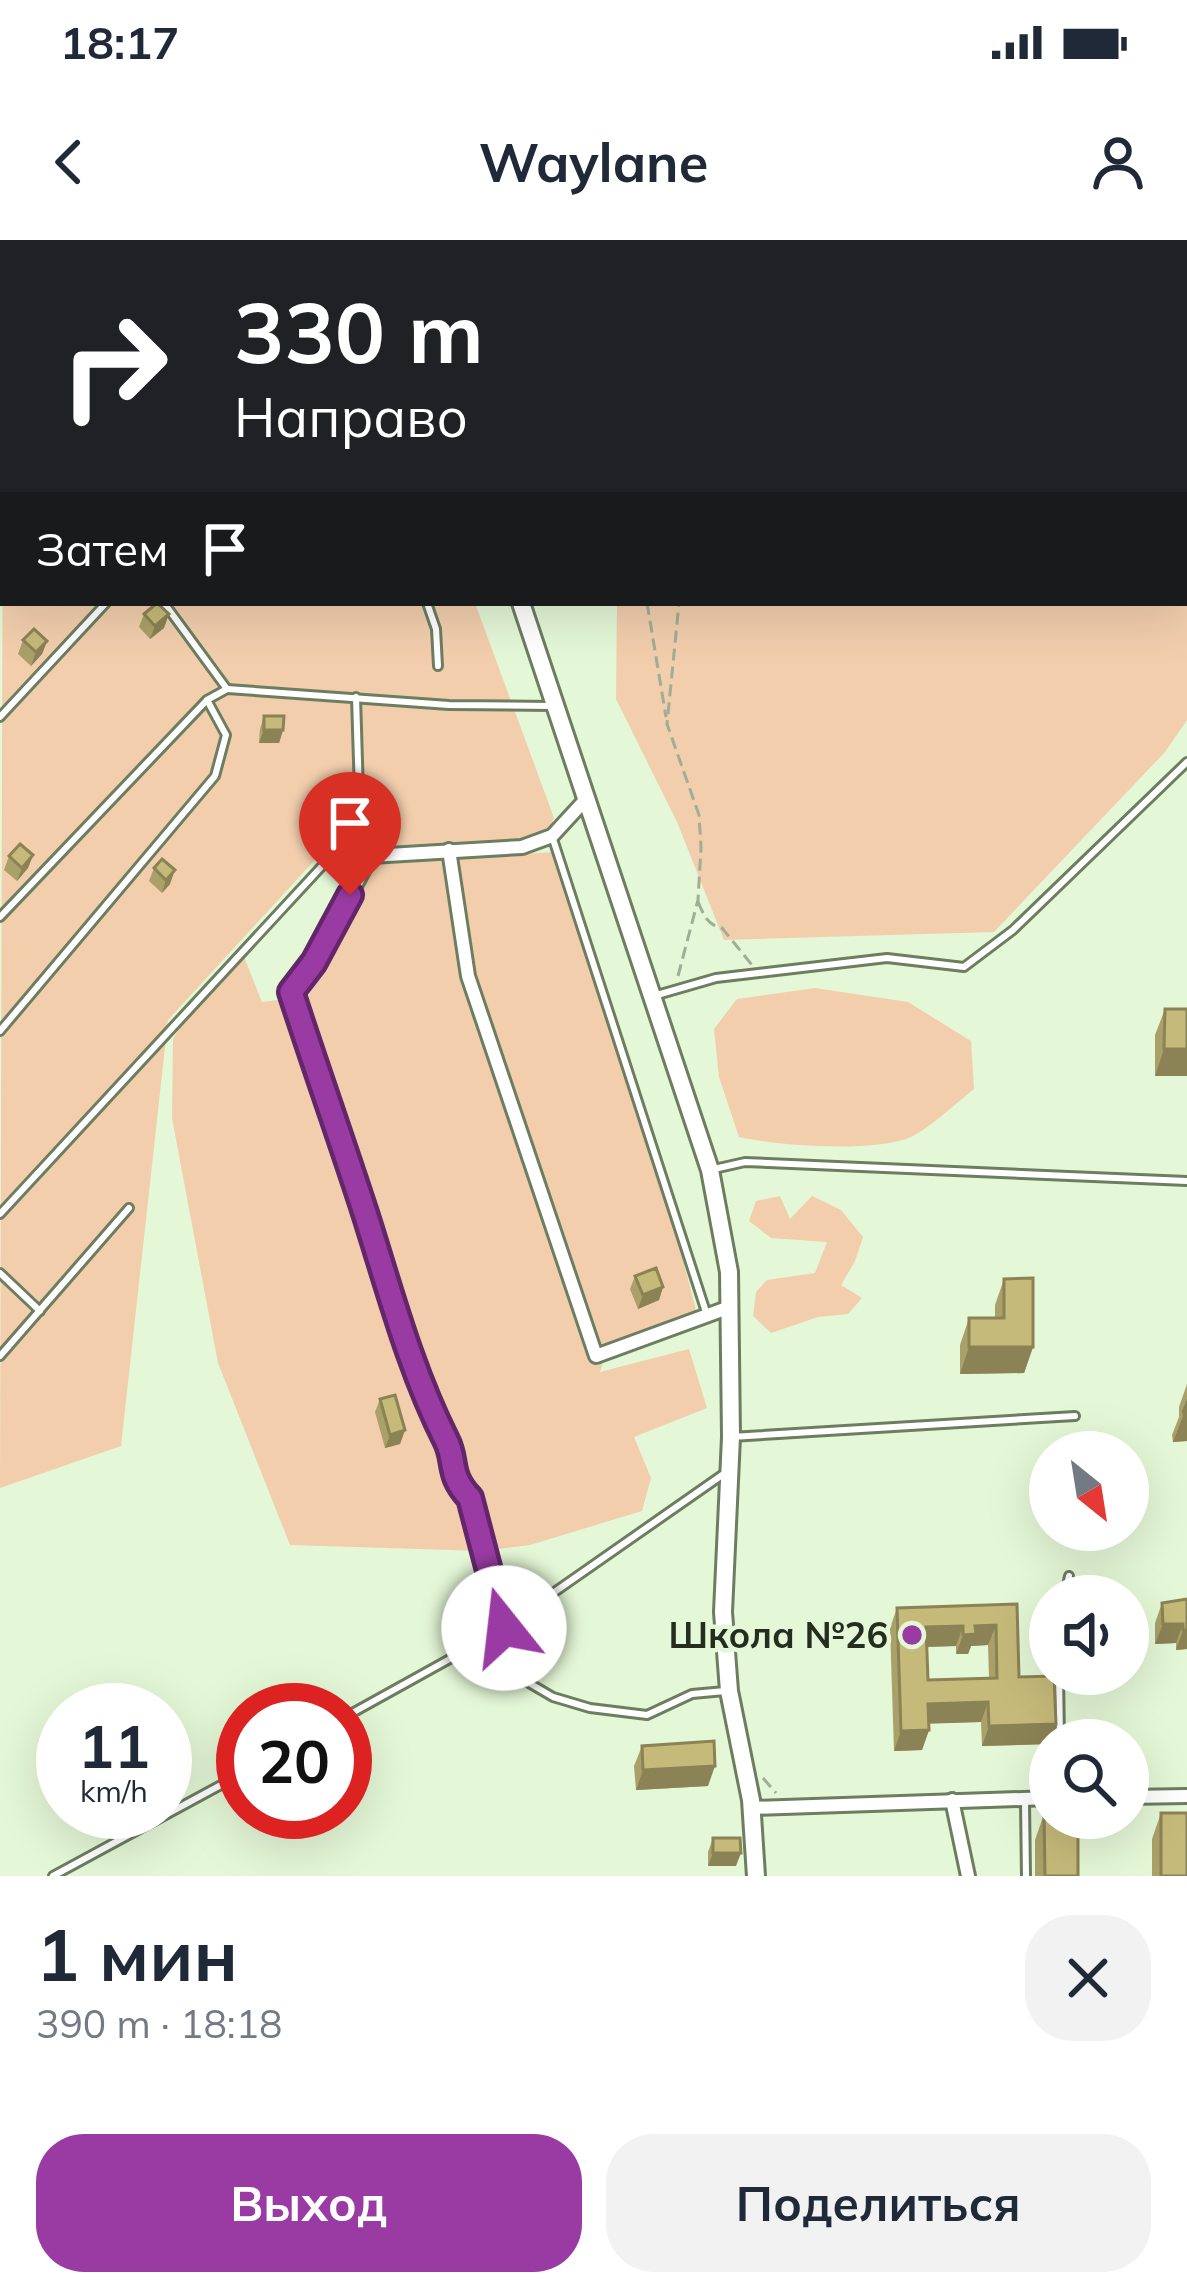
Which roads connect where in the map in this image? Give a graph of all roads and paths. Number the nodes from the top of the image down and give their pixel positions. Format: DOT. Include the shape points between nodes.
graph roads {
  1 [pos="103,606"];
  2 [pos="166,606"];
  3 [pos="428,606"];
  4 [pos="522,606"];
  5 [pos="647,606"];
  6 [pos="679,606"];
  7 [pos="438,666"];
  8 [pos="227,689"];
  9 [pos="356,698"];
  10 [pos="207,700"];
  11 [pos="556,706"];
  12 [pos="0,717"];
  13 [pos="667,724"];
  14 [pos="1187,762"];
  15 [pos="586,798"];
  16 [pos="553,836"];
  17 [pos="449,850"];
  18 [pos="698,900"];
  19 [pos="0,917"];
  20 [pos="754,972"];
  21 [pos="674,989"];
  22 [pos="653,997"];
  23 [pos="0,1031"];
  24 [pos="710,1170"];
  25 [pos="1187,1181"];
  26 [pos="130,1208"];
  27 [pos="0,1214"];
  28 [pos="0,1274"];
  29 [pos="730,1307"];
  30 [pos="40,1311"];
  31 [pos="707,1316"];
  32 [pos="0,1356"];
  33 [pos="1075,1416"];
  34 [pos="731,1436"];
  35 [pos="728,1471"];
  36 [pos="482,1551"];
  37 [pos="504,1628"];
  38 [pos="493,1635"];
  39 [pos="729,1691"];
  40 [pos="372,1702"];
  41 [pos="216,1788"];
  42 [pos="1187,1796"];
  43 [pos="1149,1797"];
  44 [pos="1025,1798"];
  45 [pos="1029,1798"];
  46 [pos="952,1799"];
  47 [pos="751,1808"];
  48 [pos="53,1876"];
  49 [pos="756,1876"];
  50 [pos="968,1876"];
  51 [pos="1026,1876"];
  1 -- 12 [label="lane"];
  2 -- 8 [label="lane"];
  3 -- 7 [label="lane"];
  4 -- 11 [label="main road"];
  5 -- 13 [label="path"];
  6 -- 13 [label="path"];
  8 -- 9 [label="lane"];
  8 -- 10 [label="lane"];
  9 -- 11 [label="lane"];
  9 -- 27 [label="lane" via="360,824"];
  10 -- 19 [label="lane"];
  10 -- 23 [label="lane" via="226,735 215,776"];
  11 -- 15 [label="main road"];
  13 -- 18 [label="path" via="699,815"];
  14 -- 20 [label="lane" via="964,967 887,958"];
  15 -- 16 [label="street"];
  15 -- 22 [label="main road"];
  16 -- 17 [label="street" via="521,847"];
  16 -- 31 [label="lane"];
  17 -- 31 [label="street" via="469,976 596,1356"];
  17 -- 36 [label="street" via="371,856 291,992"];
  18 -- 20 [label="path"];
  18 -- 21 [label="path"];
  20 -- 21 [label="lane"];
  21 -- 22 [label="lane"];
  22 -- 24 [label="main road"];
  24 -- 25 [label="lane" via="745,1162"];
  24 -- 29 [label="main road"];
  26 -- 30 [label="lane"];
  28 -- 30 [label="lane"];
  29 -- 31 [label="street"];
  29 -- 34 [label="main road"];
  30 -- 32 [label="lane"];
  33 -- 34 [label="lane"];
  34 -- 35 [label="main road"];
  35 -- 37 [label="lane"];
  35 -- 39 [label="main road"];
  36 -- 37 [label="lane"];
  37 -- 38 [label="lane"];
  38 -- 39 [label="lane" via="524,1680 590,1708 647,1715 692,1694"];
  38 -- 40 [label="lane"];
  39 -- 47 [label="main road"];
  41 -- 48 [label="lane"];
  42 -- 43 [label="street"];
  44 -- 45 [label="street"];
  44 -- 46 [label="street"];
  44 -- 51 [label="lane"];
  46 -- 47 [label="street"];
  46 -- 50 [label="street"];
  47 -- 49 [label="main road"];
}
